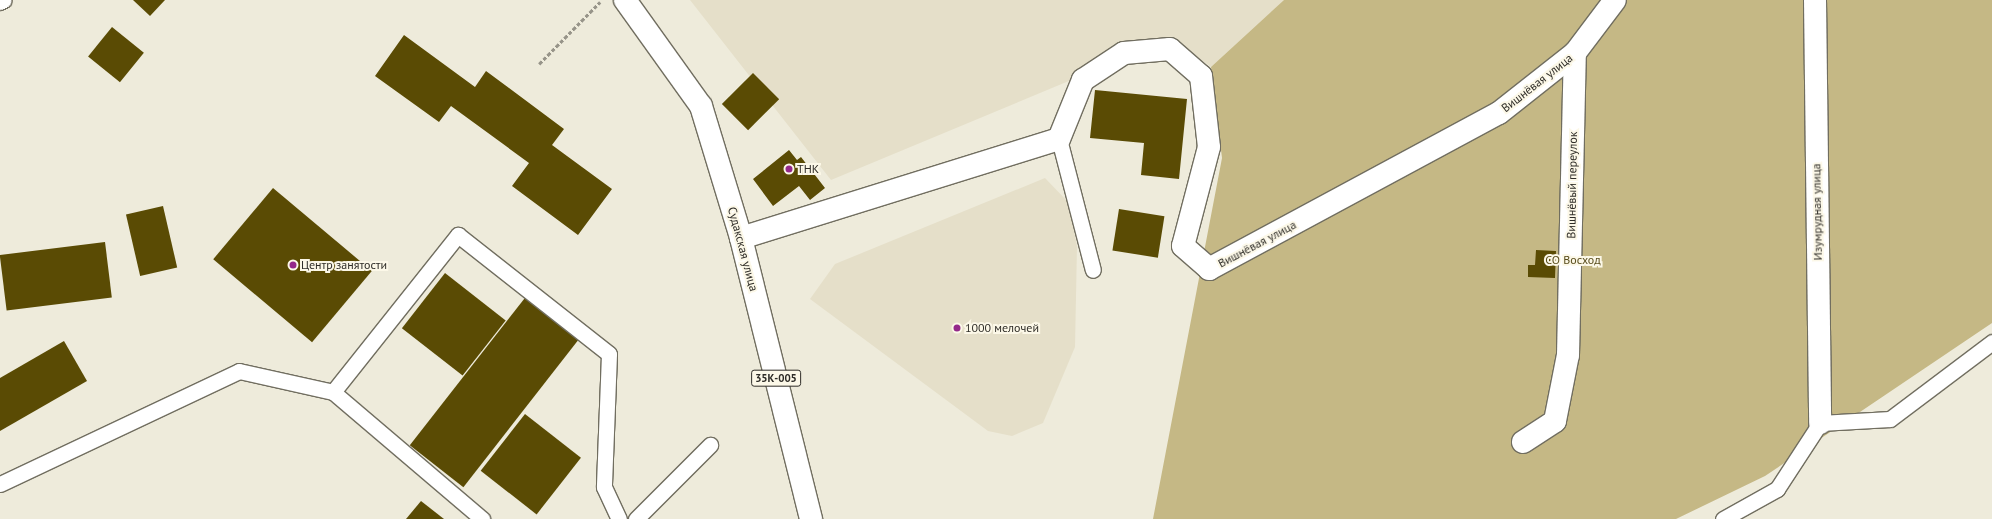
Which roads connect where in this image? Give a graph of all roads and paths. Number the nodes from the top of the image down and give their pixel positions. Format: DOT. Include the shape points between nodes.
graph roads {
  1 [pos="4,0"];
  2 [pos="600,0"];
  3 [pos="625,0"];
  4 [pos="1615,0"];
  5 [pos="1814,0"];
  6 [pos="0,2"];
  7 [pos="1575,53"];
  8 [pos="539,64"];
  9 [pos="1059,139"];
  10 [pos="741,238"];
  11 [pos="1093,270"];
  12 [pos="1992,342"];
  13 [pos="333,392"];
  14 [pos="1820,423"];
  15 [pos="1523,442"];
  16 [pos="710,445"];
  17 [pos="0,484"];
  18 [pos="482,519"];
  19 [pos="619,519"];
  20 [pos="636,519"];
  21 [pos="811,519"];
  22 [pos="1723,519"];
  1 -- 6 [label="lane"];
  2 -- 8 [label="path"];
  3 -- 10 [label="street, Судакская улица / 35К-005" via="701,106"];
  4 -- 7 [label="street, Вишнёвая улица"];
  5 -- 14 [label="street, Изумрудная улица"];
  7 -- 9 [label="street, Вишнёвая улица" via="1499,113 1209,269 1183,246 1209,147 1201,76 1170,49 1124,53 1083,80"];
  7 -- 15 [label="street, Вишнёвый переулок" via="1568,355 1555,421"];
  9 -- 10 [label="street"];
  9 -- 11 [label="lane"];
  10 -- 21 [label="street, Судакская улица / 35К-005"];
  12 -- 14 [label="lane" via="1890,419"];
  13 -- 17 [label="lane" via="239,371"];
  13 -- 18 [label="lane"];
  13 -- 19 [label="lane" via="458,235 609,354 604,488"];
  14 -- 22 [label="lane" via="1777,489"];
  16 -- 20 [label="lane"];
}
